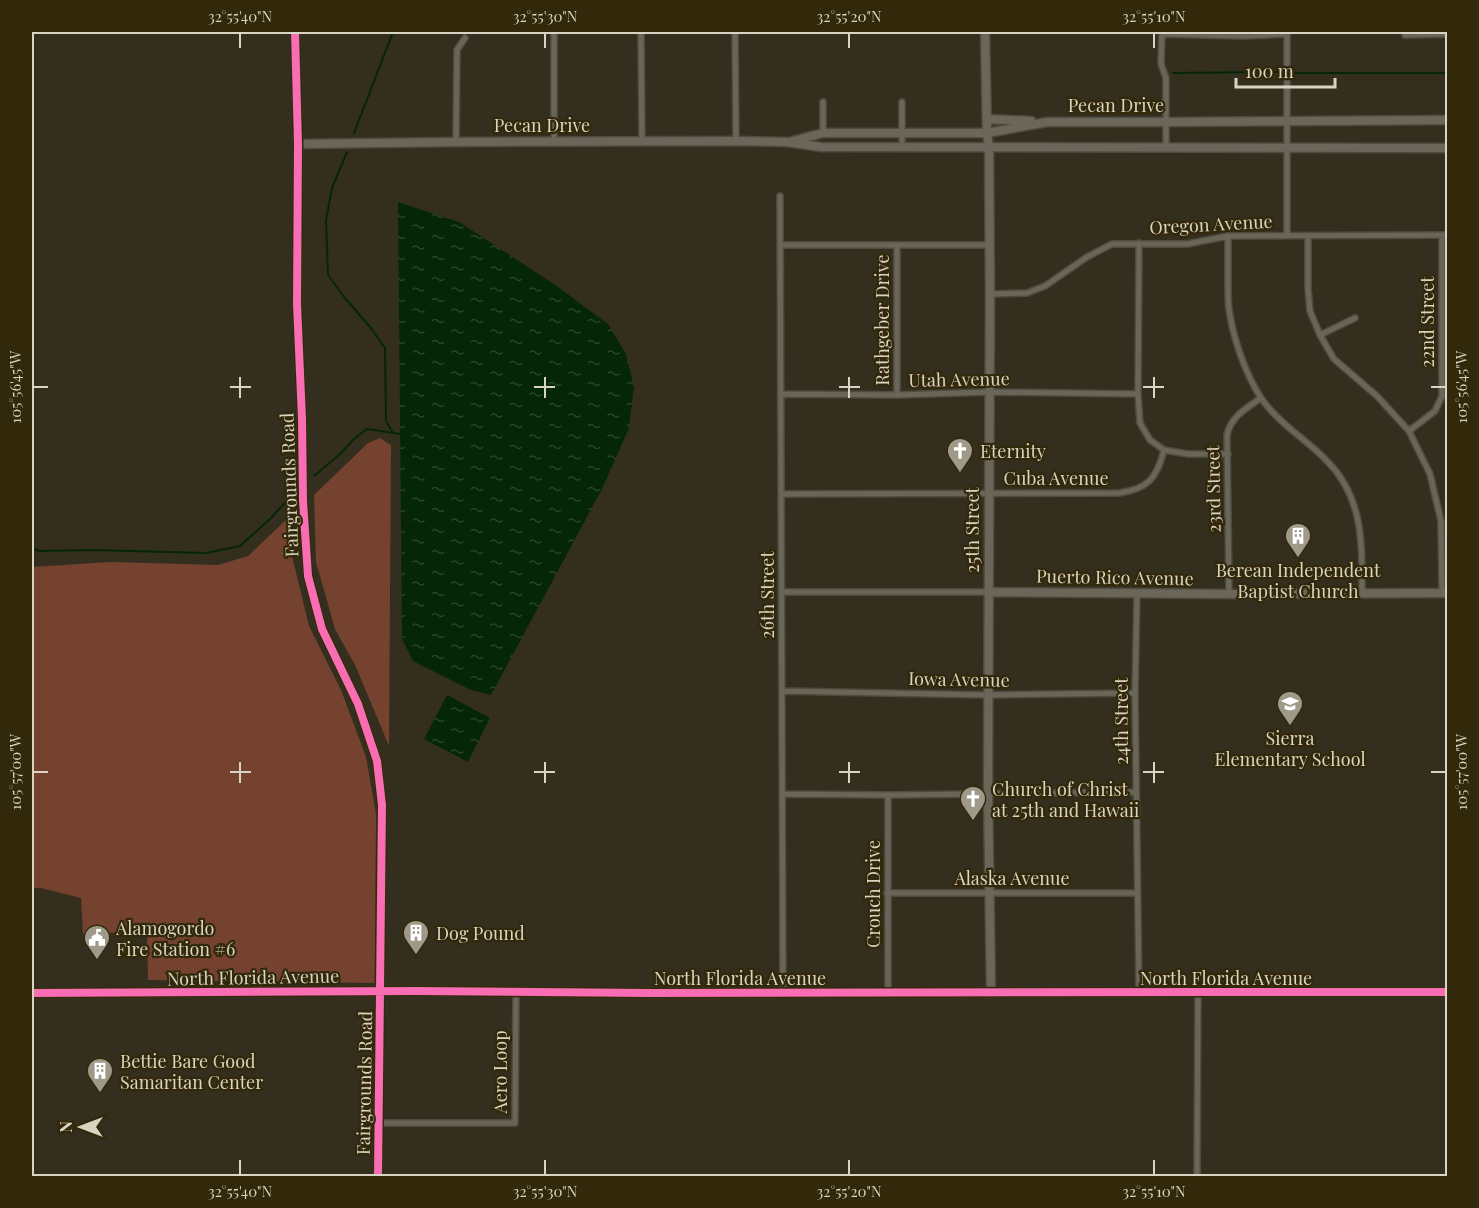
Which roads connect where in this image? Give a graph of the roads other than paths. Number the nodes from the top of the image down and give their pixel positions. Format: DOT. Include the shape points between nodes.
graph roads {
  1 [pos="295,32"];
  2 [pos="554,32"];
  3 [pos="641,32"];
  4 [pos="735,32"];
  5 [pos="985,32"];
  6 [pos="1162,33"];
  7 [pos="1287,33"];
  8 [pos="1448,34"];
  9 [pos="1405,35"];
  10 [pos="465,38"];
  11 [pos="823,102"];
  12 [pos="902,102"];
  13 [pos="987,119"];
  14 [pos="1448,120"];
  15 [pos="1047,122"];
  16 [pos="1167,122"];
  17 [pos="1286,122"];
  18 [pos="902,132"];
  19 [pos="823,133"];
  20 [pos="987,133"];
  21 [pos="554,141"];
  22 [pos="736,141"];
  23 [pos="456,142"];
  24 [pos="642,142"];
  25 [pos="787,142"];
  26 [pos="298,144"];
  27 [pos="902,148"];
  28 [pos="989,148"];
  29 [pos="1166,148"];
  30 [pos="1448,148"];
  31 [pos="1286,149"];
  32 [pos="780,196"];
  33 [pos="1445,235"];
  34 [pos="1228,236"];
  35 [pos="1287,236"];
  36 [pos="1308,236"];
  37 [pos="1139,243"];
  38 [pos="990,244"];
  39 [pos="780,245"];
  40 [pos="897,245"];
  41 [pos="990,294"];
  42 [pos="1355,318"];
  43 [pos="1320,335"];
  44 [pos="990,392"];
  45 [pos="781,394"];
  46 [pos="1138,394"];
  47 [pos="897,395"];
  48 [pos="1261,398"];
  49 [pos="1408,431"];
  50 [pos="1164,450"];
  51 [pos="1228,454"];
  52 [pos="989,493"];
  53 [pos="781,494"];
  54 [pos="783,592"];
  55 [pos="988,592"];
  56 [pos="1362,593"];
  57 [pos="1445,593"];
  58 [pos="1137,594"];
  59 [pos="1229,594"];
  60 [pos="782,691"];
  61 [pos="1135,693"];
  62 [pos="988,695"];
  63 [pos="1136,792"];
  64 [pos="783,794"];
  65 [pos="988,794"];
  66 [pos="888,795"];
  67 [pos="887,893"];
  68 [pos="990,893"];
  69 [pos="1137,893"];
  70 [pos="380,991"];
  71 [pos="1138,992"];
  72 [pos="1197,992"];
  73 [pos="32,993"];
  74 [pos="516,993"];
  75 [pos="783,993"];
  76 [pos="888,993"];
  77 [pos="991,993"];
  78 [pos="1448,993"];
  79 [pos="379,1123"];
  80 [pos="378,1176"];
  81 [pos="1197,1176"];
  1 -- 26 [label="main road, Fairgrounds Road"];
  2 -- 21 [label="street"];
  3 -- 24 [label="street"];
  4 -- 22 [label="street"];
  5 -- 13 [label="main road, 25th Street"];
  6 -- 7 [label="street"];
  6 -- 16 [label="street"];
  7 -- 17 [label="street"];
  8 -- 9 [label="street"];
  10 -- 23 [label="street" via="457,50"];
  11 -- 19 [label="street"];
  12 -- 18 [label="street"];
  13 -- 15 [label="main road"];
  13 -- 20 [label="main road, 25th Street"];
  14 -- 17 [label="main road, Pecan Drive"];
  15 -- 16 [label="main road, Pecan Drive"];
  15 -- 20 [label="main road, Pecan Drive"];
  16 -- 17 [label="main road, Pecan Drive"];
  16 -- 29 [label="street"];
  17 -- 31 [label="street"];
  18 -- 19 [label="main road, Pecan Drive"];
  18 -- 20 [label="main road, Pecan Drive"];
  18 -- 27 [label="street"];
  19 -- 25 [label="main road, Pecan Drive"];
  20 -- 28 [label="main road, 25th Street"];
  21 -- 23 [label="main road, Pecan Drive"];
  21 -- 24 [label="main road, Pecan Drive"];
  22 -- 24 [label="main road, Pecan Drive"];
  22 -- 25 [label="main road, Pecan Drive"];
  23 -- 26 [label="main road, Pecan Drive"];
  25 -- 27 [label="main road, Pecan Drive" via="820,147"];
  26 -- 70 [label="main road, Fairgrounds Road" via="297,304 308,576 322,629 358,704 376,761 382,805"];
  27 -- 28 [label="main road, Pecan Drive"];
  28 -- 29 [label="main road, Pecan Drive"];
  28 -- 38 [label="main road, 25th Street"];
  29 -- 31 [label="main road, Pecan Drive"];
  30 -- 31 [label="main road, Pecan Drive"];
  31 -- 35 [label="street"];
  32 -- 39 [label="street, 26th Street"];
  33 -- 36 [label="street, Oregon Avenue"];
  33 -- 49 [label="street, 22nd Street" via="1442,396 1435,411"];
  34 -- 35 [label="street, Oregon Avenue"];
  34 -- 37 [label="street, Oregon Avenue" via="1187,244"];
  34 -- 48 [label="street" via="1228,308 1243,363"];
  35 -- 36 [label="street, Oregon Avenue"];
  36 -- 43 [label="street" via="1308,288"];
  37 -- 41 [label="street, Oregon Avenue" via="1113,244 1027,293"];
  37 -- 46 [label="street"];
  38 -- 40 [label="street"];
  38 -- 41 [label="main road, 25th Street"];
  39 -- 40 [label="street"];
  39 -- 45 [label="street, 26th Street"];
  40 -- 47 [label="street, Rathgeber Drive"];
  41 -- 44 [label="main road, 25th Street"];
  42 -- 43 [label="street"];
  43 -- 49 [label="street" via="1334,359 1377,396"];
  44 -- 46 [label="street, Utah Avenue"];
  44 -- 47 [label="street, Utah Avenue"];
  44 -- 52 [label="main road, 25th Street"];
  45 -- 47 [label="street, Utah Avenue"];
  45 -- 53 [label="street, 26th Street"];
  46 -- 50 [label="street" via="1140,423 1150,440"];
  48 -- 51 [label="street, 23rd Street" via="1237,416 1229,429"];
  48 -- 56 [label="street" via="1283,423 1328,461 1345,484 1360,523"];
  49 -- 57 [label="street" via="1430,474 1441,520"];
  50 -- 51 [label="street"];
  50 -- 52 [label="street, Cuba Avenue" via="1152,479 1136,490"];
  51 -- 59 [label="street, 23rd Street"];
  52 -- 53 [label="street, Cuba Avenue"];
  52 -- 55 [label="main road, 25th Street"];
  53 -- 54 [label="street, 26th Street"];
  54 -- 55 [label="street, Puerto Rico Avenue"];
  54 -- 60 [label="street, 26th Street"];
  55 -- 58 [label="main road, Puerto Rico Avenue"];
  55 -- 62 [label="main road, 25th Street"];
  56 -- 57 [label="main road, Puerto Rico Avenue"];
  56 -- 59 [label="main road, Puerto Rico Avenue"];
  58 -- 59 [label="main road, Puerto Rico Avenue"];
  58 -- 61 [label="street, 24th Street"];
  60 -- 62 [label="street, Iowa Avenue"];
  60 -- 64 [label="street, 26th Street"];
  61 -- 62 [label="street, Iowa Avenue"];
  61 -- 63 [label="street, 24th Street"];
  62 -- 65 [label="main road, 25th Street"];
  63 -- 65 [label="street"];
  63 -- 69 [label="street, 24th Street"];
  64 -- 66 [label="street"];
  64 -- 75 [label="street, 26th Street"];
  65 -- 66 [label="street"];
  65 -- 68 [label="main road, 25th Street"];
  66 -- 67 [label="street, Crouch Drive"];
  67 -- 68 [label="street, Alaska Avenue"];
  67 -- 76 [label="street, Crouch Drive"];
  68 -- 69 [label="street, Alaska Avenue"];
  68 -- 77 [label="main road, 25th Street"];
  69 -- 71 [label="street, 24th Street"];
  70 -- 73 [label="main road, North Florida Avenue"];
  70 -- 74 [label="main road, North Florida Avenue"];
  70 -- 79 [label="main road, Fairgrounds Road"];
  71 -- 72 [label="main road, North Florida Avenue"];
  71 -- 77 [label="main road, North Florida Avenue"];
  72 -- 78 [label="main road, North Florida Avenue"];
  72 -- 81 [label="street"];
  74 -- 75 [label="main road, North Florida Avenue"];
  74 -- 79 [label="street, Aero Loop" via="515,1123"];
  75 -- 76 [label="main road, North Florida Avenue"];
  76 -- 77 [label="main road, North Florida Avenue"];
  79 -- 80 [label="main road, Fairgrounds Road"];
}
